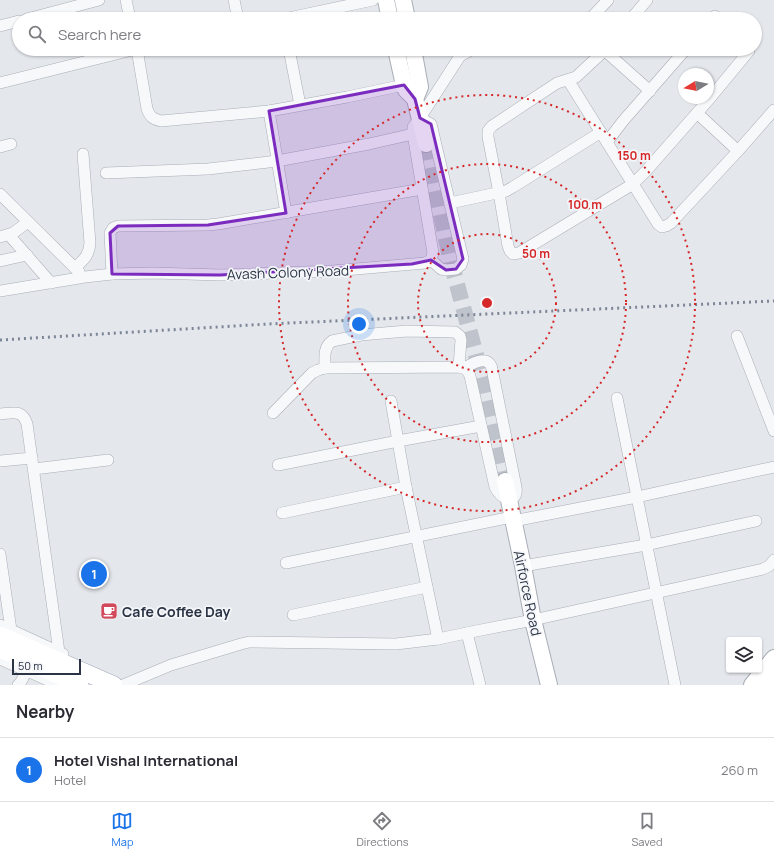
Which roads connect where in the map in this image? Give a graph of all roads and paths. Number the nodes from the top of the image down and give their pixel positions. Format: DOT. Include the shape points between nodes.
graph roads {
  1 [pos="99,0"];
  2 [pos="126,0"];
  3 [pos="234,0"];
  4 [pos="374,0"];
  5 [pos="386,0"];
  6 [pos="403,0"];
  7 [pos="608,0"];
  8 [pos="647,0"];
  9 [pos="54,12"];
  10 [pos="129,12"];
  11 [pos="237,12"];
  12 [pos="317,12"];
  13 [pos="389,12"];
  14 [pos="405,12"];
  15 [pos="597,12"];
  16 [pos="637,12"];
  17 [pos="12,23"];
  18 [pos="0,26"];
  19 [pos="109,56"];
  20 [pos="138,56"];
  21 [pos="290,56"];
  22 [pos="398,56"];
  23 [pos="415,56"];
  24 [pos="460,56"];
  25 [pos="598,56"];
  26 [pos="611,56"];
  27 [pos="680,56"];
  28 [pos="745,56"];
  29 [pos="568,80"];
  30 [pos="0,83"];
  31 [pos="404,85"];
  32 [pos="650,90"];
  33 [pos="415,98"];
  34 [pos="300,105"];
  35 [pos="774,110"];
  36 [pos="269,111"];
  37 [pos="697,113"];
  38 [pos="420,118"];
  39 [pos="601,132"];
  40 [pos="413,134"];
  41 [pos="607,142"];
  42 [pos="12,144"];
  43 [pos="426,144"];
  44 [pos="0,147"];
  45 [pos="738,151"];
  46 [pos="83,154"];
  47 [pos="277,161"];
  48 [pos="106,173"];
  49 [pos="633,184"];
  50 [pos="422,189"];
  51 [pos="499,193"];
  52 [pos="1,197"];
  53 [pos="450,203"];
  54 [pos="286,213"];
  55 [pos="28,222"];
  56 [pos="4,236"];
  57 [pos="26,255"];
  58 [pos="431,260"];
  59 [pos="0,261"];
  60 [pos="75,268"];
  61 [pos="112,274"];
  62 [pos="85,277"];
  63 [pos="51,283"];
  64 [pos="0,292"];
  65 [pos="737,336"];
  66 [pos="325,368"];
  67 [pos="462,368"];
  68 [pos="617,398"];
  69 [pos="391,401"];
  70 [pos="273,413"];
  71 [pos="0,414"];
  72 [pos="481,426"];
  73 [pos="774,431"];
  74 [pos="398,441"];
  75 [pos="32,458"];
  76 [pos="108,460"];
  77 [pos="0,461"];
  78 [pos="278,465"];
  79 [pos="774,467"];
  80 [pos="34,469"];
  81 [pos="505,481"];
  82 [pos="406,487"];
  83 [pos="637,498"];
  84 [pos="509,500"];
  85 [pos="282,513"];
  86 [pos="513,519"];
  87 [pos="756,521"];
  88 [pos="416,536"];
  89 [pos="646,545"];
  90 [pos="0,554"];
  91 [pos="774,560"];
  92 [pos="286,563"];
  93 [pos="523,566"];
  94 [pos="427,587"];
  95 [pos="656,593"];
  96 [pos="293,614"];
  97 [pos="533,620"];
  98 [pos="0,625"];
  99 [pos="5,632"];
  100 [pos="467,633"];
  101 [pos="438,639"];
  102 [pos="0,649"];
  103 [pos="59,652"];
  104 [pos="774,658"];
  105 [pos="0,659"];
  106 [pos="26,670"];
  107 [pos="97,677"];
  108 [pos="774,677"];
  109 [pos="72,680"];
  110 [pos="18,685"];
  111 [pos="114,685"];
  112 [pos="123,685"];
  113 [pos="480,685"];
  114 [pos="549,685"];
  115 [pos="675,685"];
  116 [pos="752,685"];
  117 [pos="767,685"];
  1 -- 9 [label="street"];
  2 -- 10 [label="street"];
  3 -- 11 [label="street"];
  4 -- 12 [label="street"];
  5 -- 13 [label="main road"];
  6 -- 14 [label="main road"];
  7 -- 15 [label="street"];
  8 -- 16 [label="street"];
  17 -- 18 [label="street"];
  19 -- 30 [label="street"];
  20 -- 36 [label="street" via="147,109 155,120"];
  21 -- 34 [label="street"];
  22 -- 31 [label="main road"];
  23 -- 33 [label="main road" via="420,81"];
  24 -- 38 [label="street"];
  25 -- 29 [label="street" via="580,74"];
  26 -- 32 [label="street"];
  27 -- 32 [label="street"];
  28 -- 37 [label="street"];
  29 -- 39 [label="street"];
  29 -- 51 [label="street" via="558,83 488,131"];
  31 -- 33 [label="main road"];
  31 -- 34 [label="street"];
  32 -- 41 [label="street"];
  33 -- 38 [label="main road"];
  34 -- 36 [label="street"];
  35 -- 45 [label="street"];
  36 -- 47 [label="street"];
  37 -- 45 [label="street"];
  37 -- 49 [label="street"];
  38 -- 40 [label="street" via="413,127"];
  38 -- 43 [label="main road"];
  38 -- 53 [label="street" via="431,124"];
  39 -- 41 [label="street"];
  39 -- 51 [label="street" via="513,187"];
  40 -- 47 [label="street"];
  40 -- 50 [label="street"];
  41 -- 49 [label="street"];
  42 -- 44 [label="street"];
  45 -- 49 [label="street" via="666,226 658,224"];
  46 -- 60 [label="street" via="90,243 87,256"];
  47 -- 48 [label="street" via="208,169"];
  47 -- 54 [label="street"];
  49 -- 51 [label="street" via="514,254 508,246"];
  50 -- 54 [label="street"];
  50 -- 58 [label="street" via="433,253"];
  51 -- 53 [label="street"];
  52 -- 55 [label="street"];
  53 -- 58 [label="street" via="463,260 456,268 446,270"];
  54 -- 61 [label="street" via="208,225 118,226 110,233"];
  55 -- 56 [label="street"];
  55 -- 60 [label="street"];
  56 -- 57 [label="street"];
  57 -- 59 [label="street"];
  57 -- 63 [label="street"];
  58 -- 61 [label="street, Avash Colony Road" via="425,263 333,271 220,275"];
  60 -- 62 [label="street"];
  61 -- 62 [label="street, Avash Colony Road"];
  62 -- 63 [label="street, Avash Colony Road"];
  63 -- 64 [label="street, Avash Colony Road"];
  65 -- 73 [label="street"];
  66 -- 67 [label="street"];
  66 -- 67 [label="street" via="326,348 332,341 361,335 414,331 455,332 461,340"];
  66 -- 70 [label="street" via="312,373"];
  67 -- 72 [label="street" via="468,371 470,376"];
  67 -- 84 [label="street" via="474,362 485,361 492,369 517,493"];
  68 -- 83 [label="street"];
  69 -- 74 [label="street"];
  71 -- 75 [label="street" via="17,413 26,419"];
  72 -- 74 [label="street"];
  72 -- 84 [label="street" via="494,488 498,494"];
  74 -- 78 [label="street"];
  74 -- 82 [label="street"];
  75 -- 77 [label="street"];
  75 -- 80 [label="street"];
  76 -- 80 [label="street"];
  79 -- 83 [label="street"];
  80 -- 103 [label="street"];
  81 -- 84 [label="main road, Airforce Road"];
  82 -- 85 [label="street"];
  82 -- 88 [label="street"];
  83 -- 86 [label="street"];
  83 -- 89 [label="street"];
  84 -- 86 [label="main road, Airforce Road"];
  86 -- 88 [label="street"];
  86 -- 93 [label="main road, Airforce Road"];
  87 -- 89 [label="street"];
  88 -- 92 [label="street"];
  88 -- 94 [label="street"];
  89 -- 93 [label="street"];
  89 -- 95 [label="street"];
  90 -- 99 [label="street"];
  91 -- 95 [label="street" via="763,569"];
  93 -- 97 [label="main road, Airforce Road"];
  94 -- 96 [label="street"];
  94 -- 101 [label="street"];
  95 -- 97 [label="street"];
  95 -- 115 [label="street"];
  97 -- 100 [label="street"];
  97 -- 114 [label="main road, Airforce Road"];
  98 -- 99 [label="street"];
  99 -- 103 [label="street"];
  99 -- 109 [label="main road"];
  100 -- 101 [label="street"];
  100 -- 113 [label="street"];
  101 -- 112 [label="street" via="396,644 249,642 171,665"];
  102 -- 109 [label="main road"];
  103 -- 107 [label="street" via="87,666"];
  104 -- 116 [label="main road"];
  105 -- 106 [label="street"];
  106 -- 109 [label="street"];
  106 -- 110 [label="street"];
  107 -- 109 [label="main road"];
  107 -- 111 [label="main road"];
  108 -- 117 [label="main road"];
}
